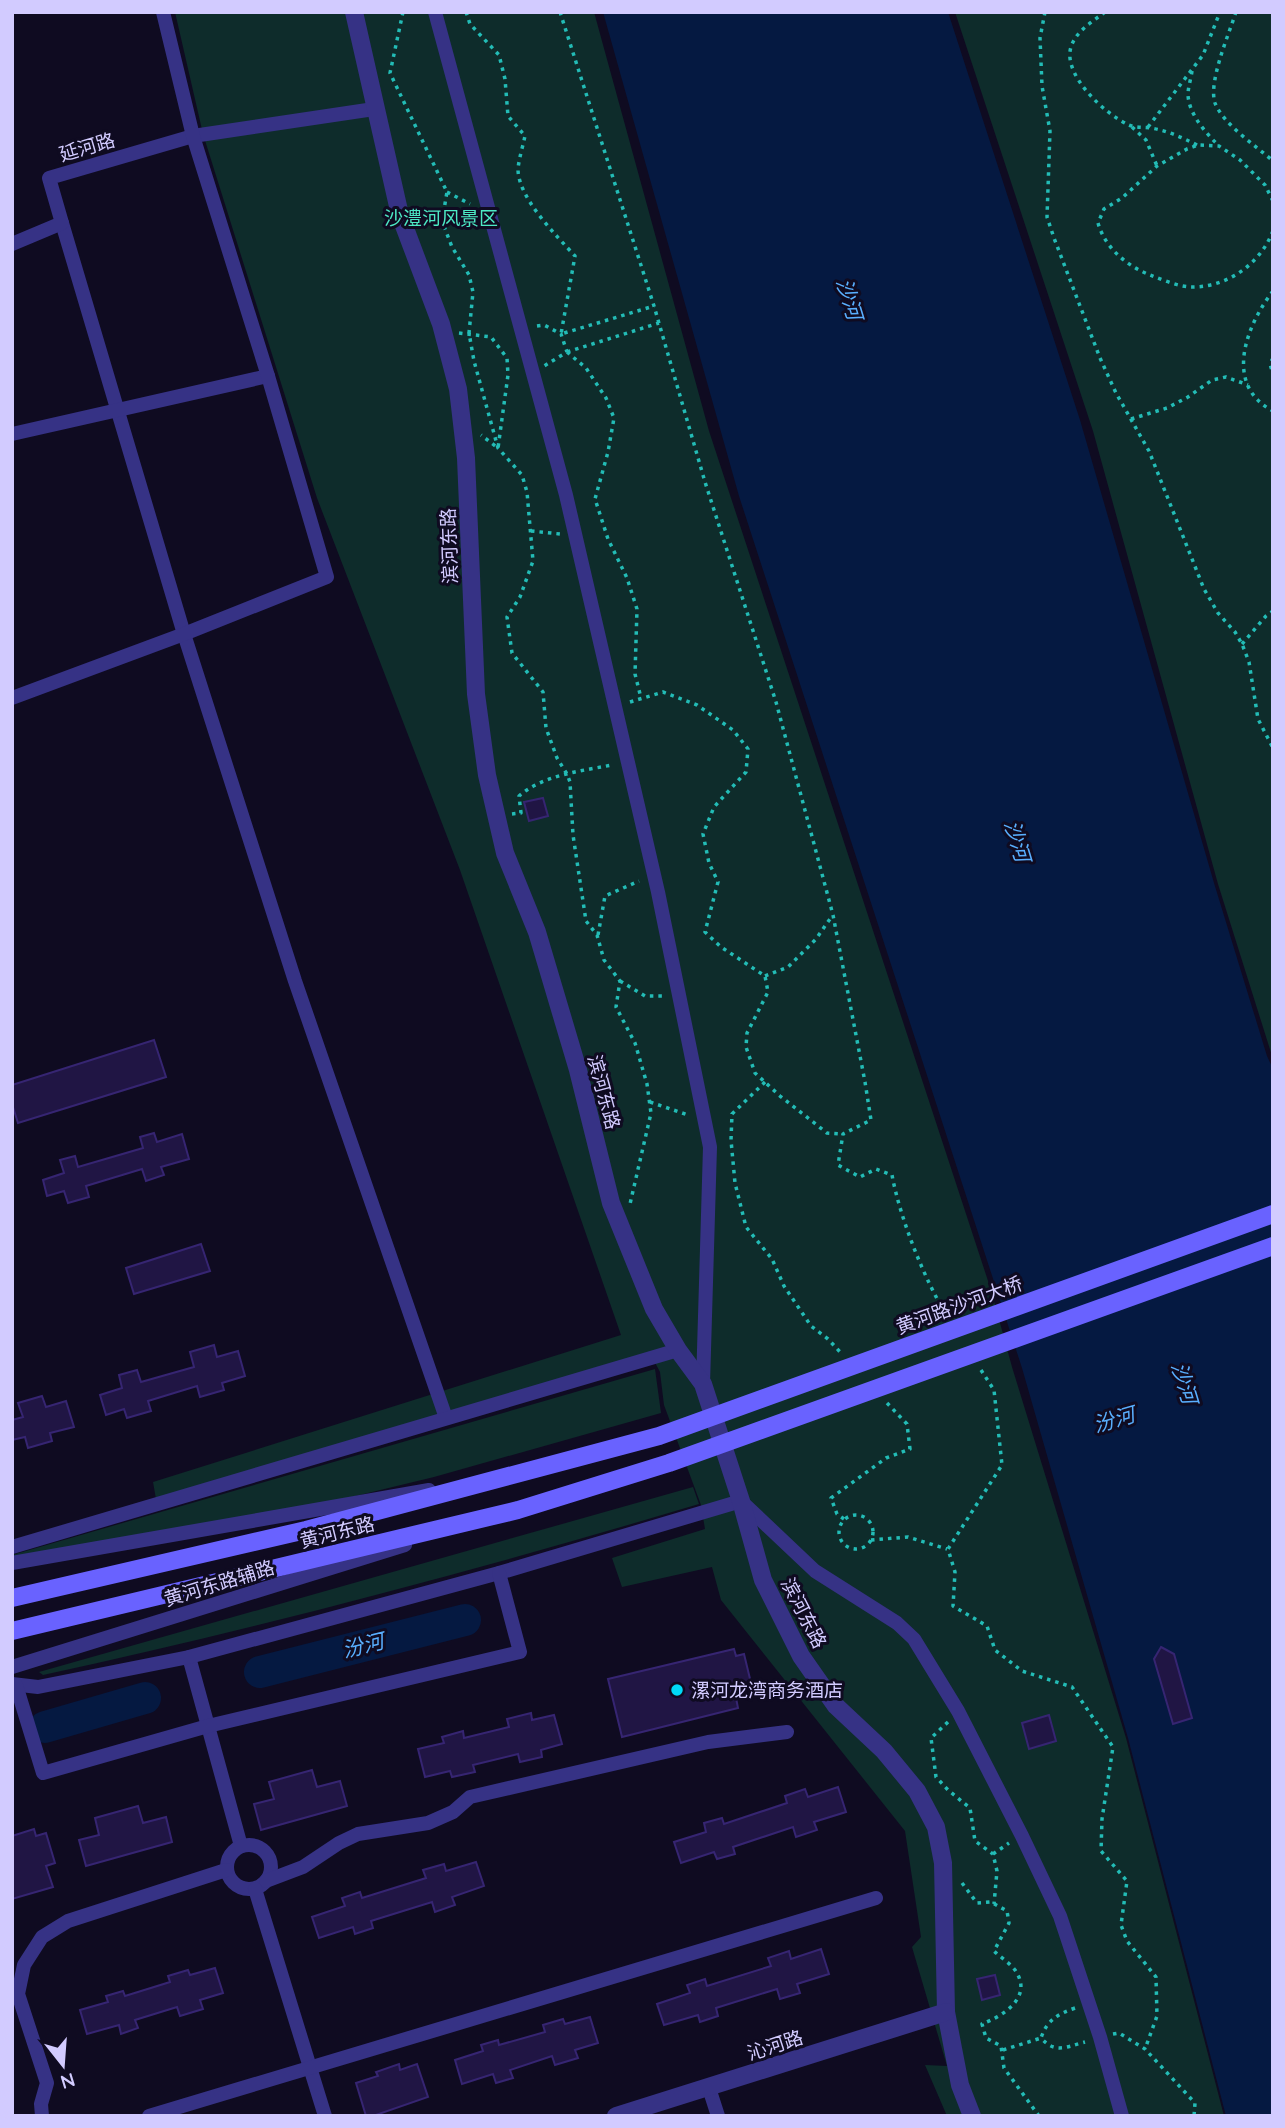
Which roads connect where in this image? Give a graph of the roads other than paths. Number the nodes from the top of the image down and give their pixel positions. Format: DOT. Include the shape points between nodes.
graph roads {
  1 [pos="163,12"];
  2 [pos="354,12"];
  3 [pos="435,12"];
  4 [pos="374,109"];
  5 [pos="193,136"];
  6 [pos="62,223"];
  7 [pos="12,244"];
  8 [pos="268,376"];
  9 [pos="117,410"];
  10 [pos="12,434"];
  11 [pos="184,634"];
  12 [pos="12,698"];
  13 [pos="1273,1214"];
  14 [pos="1273,1246"];
  15 [pos="678,1350"];
  16 [pos="703,1384"];
  17 [pos="446,1418"];
  18 [pos="659,1436"];
  19 [pos="513,1475"];
  20 [pos="741,1501"];
  21 [pos="518,1510"];
  22 [pos="12,1547"];
  23 [pos="12,1563"];
  24 [pos="499,1573"];
  25 [pos="12,1598"];
  26 [pos="12,1631"];
  27 [pos="189,1657"];
  28 [pos="12,1667"];
  29 [pos="14,1685"];
  30 [pos="208,1726"];
  31 [pos="787,1732"];
  32 [pos="242,1846"];
  33 [pos="226,1870"];
  34 [pos="260,1885"];
  35 [pos="876,1898"];
  36 [pos="946,2012"];
  37 [pos="310,2067"];
  38 [pos="709,2088"];
  39 [pos="42,2116"];
  40 [pos="149,2116"];
  41 [pos="325,2116"];
  42 [pos="616,2116"];
  43 [pos="718,2116"];
  44 [pos="972,2116"];
  45 [pos="1122,2116"];
  1 -- 5 [label="street"];
  2 -- 4 [label="street, 滨河东路"];
  3 -- 16 [label="street" via="576,536 654,874 710,1147"];
  4 -- 5 [label="street"];
  4 -- 15 [label="street, 滨河东路" via="400,215 458,389 466,458 476,694 505,852 537,932 611,1203 654,1309"];
  5 -- 6 [label="street, 延河路" via="49,178"];
  5 -- 8 [label="street"];
  6 -- 7 [label="street"];
  6 -- 9 [label="street"];
  8 -- 9 [label="street"];
  8 -- 11 [label="street" via="327,577"];
  9 -- 10 [label="street"];
  9 -- 11 [label="street"];
  11 -- 12 [label="street"];
  11 -- 17 [label="street" via="295,981"];
  13 -- 18 [label="main road, 黄河路沙河大桥"];
  14 -- 21 [label="main road, 黄河东路" via="669,1463"];
  15 -- 16 [label="street, 滨河东路"];
  15 -- 17 [label="street"];
  16 -- 20 [label="street, 滨河东路"];
  17 -- 22 [label="street"];
  18 -- 19 [label="main road, 黄河东路"];
  19 -- 23 [label="street"];
  19 -- 25 [label="main road, 黄河东路" via="306,1531"];
  20 -- 24 [label="street"];
  20 -- 36 [label="street, 滨河东路" via="763,1580 801,1656 836,1706 884,1751 917,1791 936,1827 944,1877"];
  20 -- 45 [label="street" via="815,1571 915,1639 958,1712 1060,1916"];
  21 -- 26 [label="main road, 黄河东路"];
  21 -- 28 [label="street, 黄河东路辅路"];
  24 -- 27 [label="street"];
  24 -- 30 [label="street" via="520,1652"];
  27 -- 29 [label="street" via="38,1687"];
  27 -- 30 [label="street"];
  29 -- 30 [label="street" via="43,1773"];
  30 -- 32 [label="street"];
  31 -- 34 [label="street" via="708,1742 470,1797 428,1824 358,1834 303,1867"];
  32 -- 33 [label="street" via="230,1856"];
  32 -- 34 [label="street" via="256,1846 267,1854 271,1868"];
  33 -- 34 [label="street" via="233,1884 247,1890"];
  33 -- 39 [label="street" via="68,1922 42,1937 24,1965 18,1994 47,2083"];
  34 -- 37 [label="street"];
  35 -- 37 [label="street"];
  36 -- 38 [label="street, 沁河路"];
  36 -- 44 [label="street, 滨河东路" via="960,2085"];
  37 -- 40 [label="street"];
  37 -- 41 [label="street"];
  38 -- 42 [label="street, 沁河路"];
  38 -- 43 [label="street"];
}
